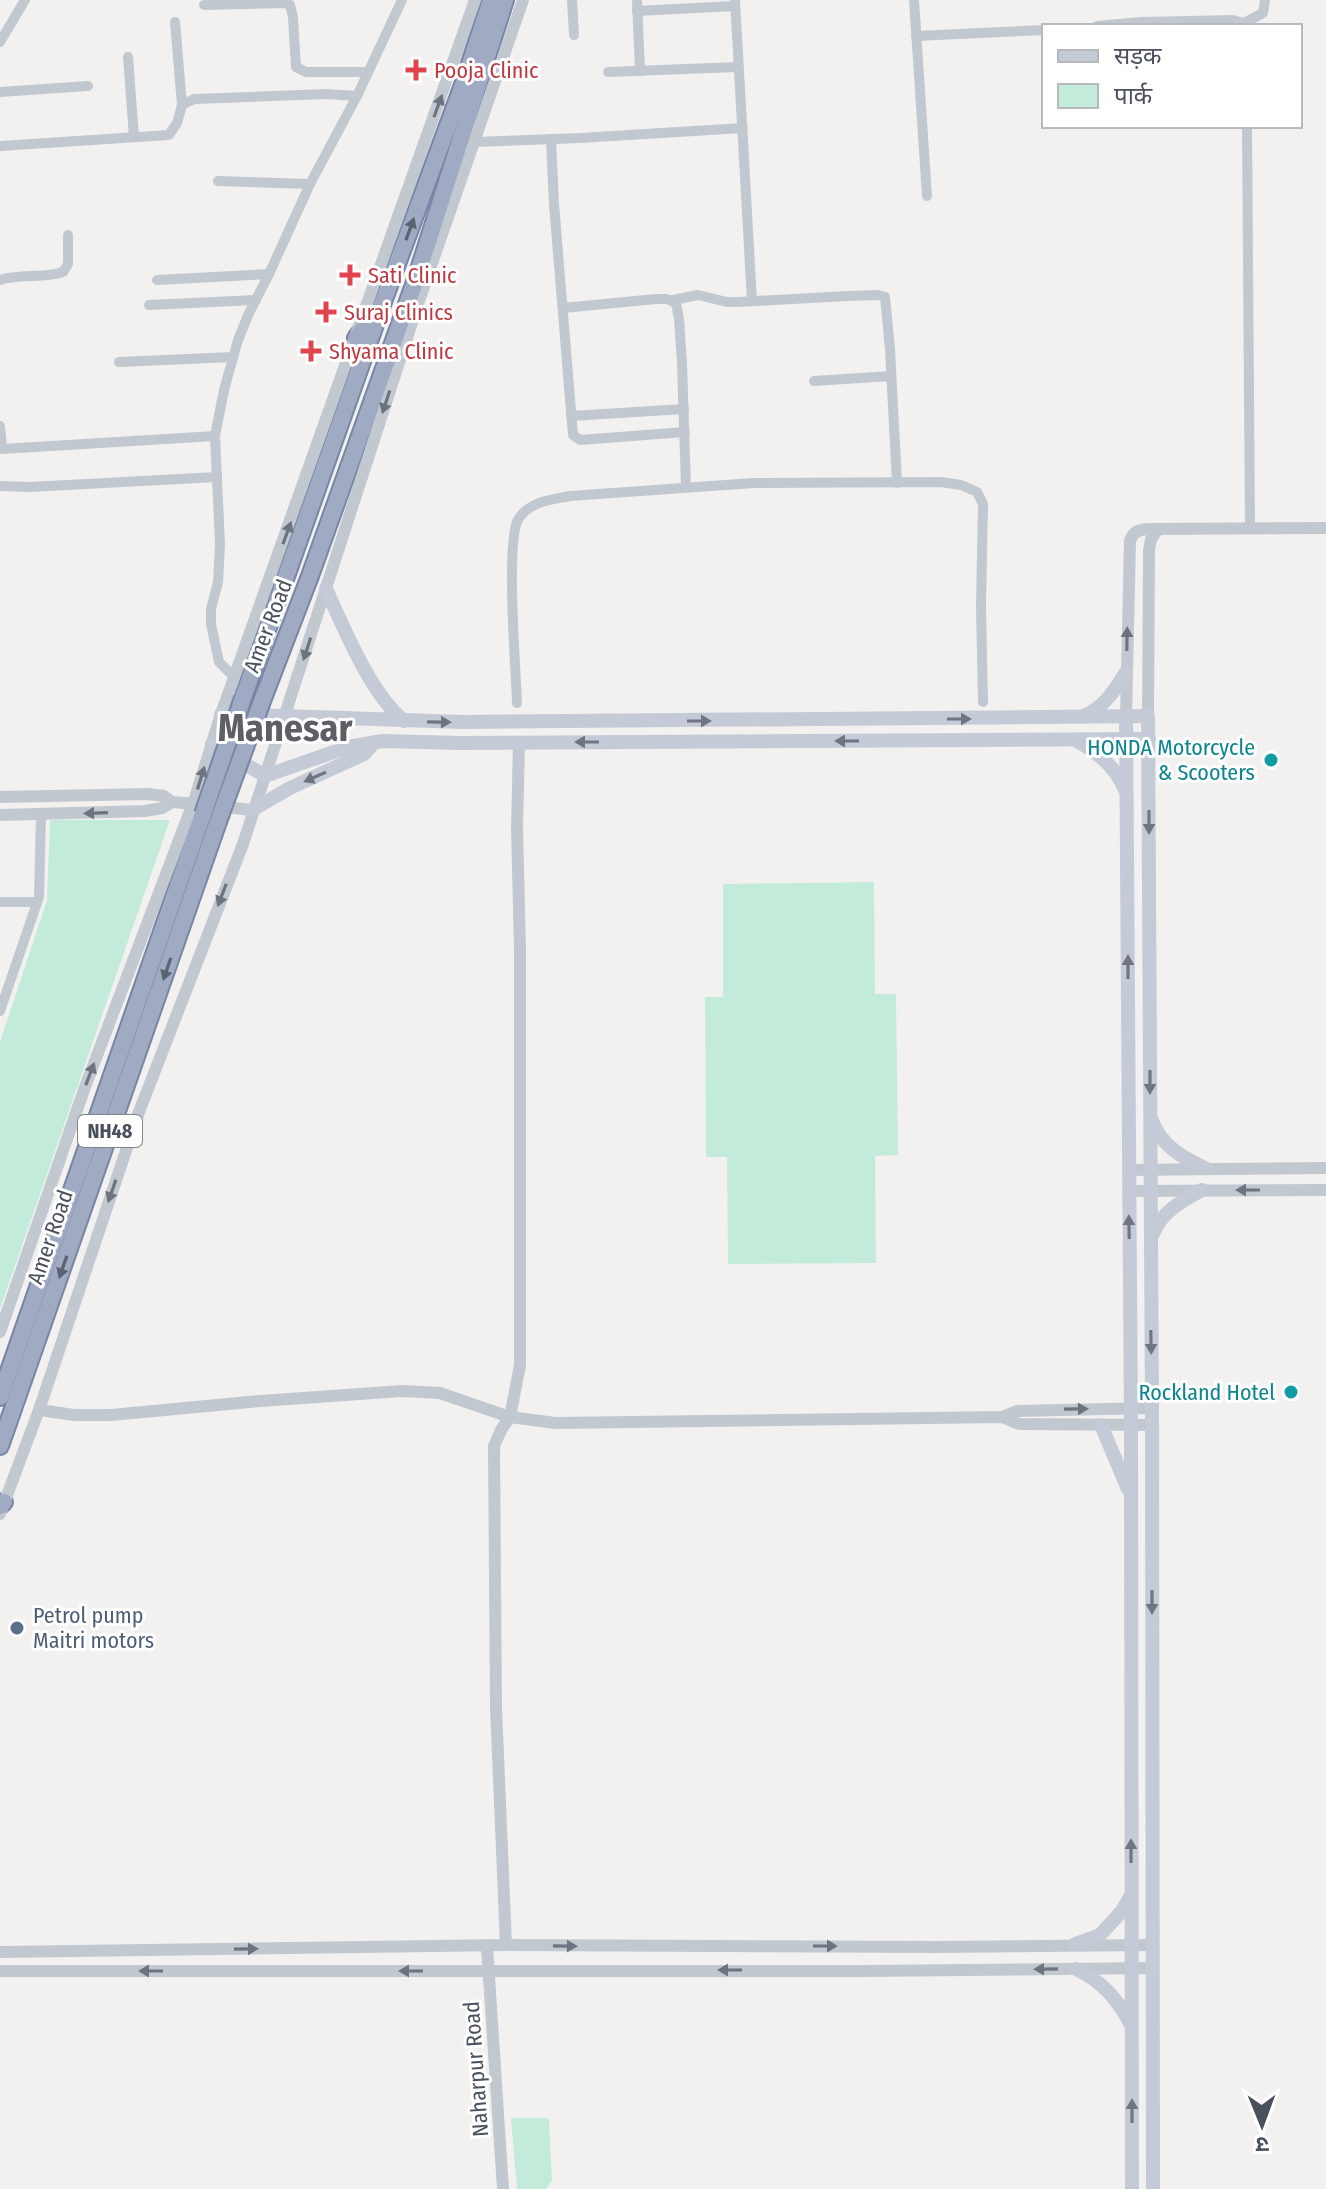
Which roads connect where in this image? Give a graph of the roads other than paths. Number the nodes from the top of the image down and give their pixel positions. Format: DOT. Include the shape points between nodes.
graph roads {
  1 [pos="25,0"];
  2 [pos="393,0"];
  3 [pos="402,0"];
  4 [pos="475,0"];
  5 [pos="491,0"];
  6 [pos="505,0"];
  7 [pos="523,0"];
  8 [pos="572,0"];
  9 [pos="914,0"];
  10 [pos="1265,0"];
  11 [pos="735,3"];
  12 [pos="204,5"];
  13 [pos="637,6"];
  14 [pos="394,15"];
  15 [pos="175,22"];
  16 [pos="1132,24"];
  17 [pos="1243,24"];
  18 [pos="1246,24"];
  19 [pos="1042,30"];
  20 [pos="574,35"];
  21 [pos="916,36"];
  22 [pos="0,42"];
  23 [pos="128,57"];
  24 [pos="738,67"];
  25 [pos="640,71"];
  26 [pos="368,72"];
  27 [pos="608,72"];
  28 [pos="88,86"];
  29 [pos="0,92"];
  30 [pos="357,96"];
  31 [pos="182,105"];
  32 [pos="743,128"];
  33 [pos="1247,128"];
  34 [pos="134,137"];
  35 [pos="551,139"];
  36 [pos="474,142"];
  37 [pos="0,146"];
  38 [pos="429,154"];
  39 [pos="218,181"];
  40 [pos="310,184"];
  41 [pos="927,196"];
  42 [pos="68,235"];
  43 [pos="269,274"];
  44 [pos="417,276"];
  45 [pos="0,280"];
  46 [pos="157,280"];
  47 [pos="256,300"];
  48 [pos="673,300"];
  49 [pos="419,301"];
  50 [pos="752,301"];
  51 [pos="383,302"];
  52 [pos="149,305"];
  53 [pos="563,308"];
  54 [pos="356,338"];
  55 [pos="233,357"];
  56 [pos="119,362"];
  57 [pos="891,376"];
  58 [pos="814,381"];
  59 [pos="684,409"];
  60 [pos="571,416"];
  61 [pos="0,426"];
  62 [pos="685,432"];
  63 [pos="215,436"];
  64 [pos="1,452"];
  65 [pos="217,477"];
  66 [pos="897,483"];
  67 [pos="0,486"];
  68 [pos="686,487"];
  69 [pos="1250,528"];
  70 [pos="1326,528"];
  71 [pos="1158,529"];
  72 [pos="326,589"];
  73 [pos="1126,672"];
  74 [pos="235,678"];
  75 [pos="983,702"];
  76 [pos="517,703"];
  77 [pos="221,714"];
  78 [pos="1148,716"];
  79 [pos="285,717"];
  80 [pos="1079,717"];
  81 [pos="1126,717"];
  82 [pos="990,719"];
  83 [pos="404,721"];
  84 [pos="1149,739"];
  85 [pos="991,740"];
  86 [pos="1074,740"];
  87 [pos="1126,740"];
  88 [pos="375,742"];
  89 [pos="519,743"];
  90 [pos="212,744"];
  91 [pos="265,776"];
  92 [pos="1127,795"];
  93 [pos="0,797"];
  94 [pos="172,802"];
  95 [pos="198,809"];
  96 [pos="252,810"];
  97 [pos="0,815"];
  98 [pos="41,815"];
  99 [pos="0,902"];
  100 [pos="37,902"];
  101 [pos="0,1011"];
  102 [pos="1150,1114"];
  103 [pos="1205,1168"];
  104 [pos="1326,1168"];
  105 [pos="1150,1169"];
  106 [pos="1128,1170"];
  107 [pos="1150,1190"];
  108 [pos="1202,1190"];
  109 [pos="1326,1190"];
  110 [pos="1128,1191"];
  111 [pos="1151,1245"];
  112 [pos="0,1332"];
  113 [pos="0,1397"];
  114 [pos="1152,1408"];
  115 [pos="1130,1409"];
  116 [pos="39,1410"];
  117 [pos="510,1417"];
  118 [pos="1002,1417"];
  119 [pos="1101,1425"];
  120 [pos="1151,1425"];
  121 [pos="1131,1426"];
  122 [pos="0,1446"];
  123 [pos="1131,1497"];
  124 [pos="1,1507"];
  125 [pos="1132,1895"];
  126 [pos="1075,1944"];
  127 [pos="506,1945"];
  128 [pos="1152,1945"];
  129 [pos="1131,1946"];
  130 [pos="487,1947"];
  131 [pos="0,1952"];
  132 [pos="1132,1968"];
  133 [pos="1152,1968"];
  134 [pos="1076,1969"];
  135 [pos="0,1971"];
  136 [pos="489,1971"];
  137 [pos="1132,2027"];
  138 [pos="503,2189"];
  139 [pos="1132,2189"];
  140 [pos="1153,2189"];
  1 -- 22 [label="street"];
  2 -- 14 [label="street"];
  3 -- 14 [label="street"];
  38 -- 4 [label="street, one-way"];
  5 -- 38 [label="highway, Amer Road / NH48"];
  6 -- 44 [label="highway, Amer Road / NH48"];
  7 -- 36 [label="street"];
  8 -- 20 [label="street"];
  9 -- 21 [label="street"];
  10 -- 18 [label="street" via="1263,13"];
  11 -- 13 [label="street"];
  11 -- 24 [label="street"];
  12 -- 26 [label="street" via="290,5 296,67 306,72"];
  13 -- 25 [label="street"];
  14 -- 26 [label="street"];
  15 -- 31 [label="street"];
  16 -- 17 [label="street"];
  19 -- 21 [label="street"];
  21 -- 41 [label="street"];
  23 -- 34 [label="street"];
  24 -- 25 [label="street"];
  24 -- 32 [label="street"];
  25 -- 27 [label="street"];
  26 -- 30 [label="street"];
  28 -- 29 [label="street"];
  30 -- 31 [label="street" via="194,99"];
  30 -- 40 [label="street"];
  31 -- 34 [label="street" via="169,135"];
  32 -- 35 [label="street"];
  32 -- 50 [label="street"];
  33 -- 69 [label="street"];
  34 -- 37 [label="street"];
  35 -- 36 [label="street"];
  35 -- 53 [label="street"];
  36 -- 49 [label="street"];
  51 -- 38 [label="highway, Amer Road / NH48, one-way"];
  38 -- 54 [label="street"];
  39 -- 40 [label="street"];
  40 -- 43 [label="street"];
  42 -- 45 [label="street" via="63,272"];
  43 -- 46 [label="street"];
  43 -- 47 [label="street"];
  44 -- 49 [label="highway"];
  44 -- 122 [label="highway, Amer Road / NH48, one-way, bridge" via="220,816"];
  47 -- 52 [label="street"];
  47 -- 55 [label="street"];
  48 -- 50 [label="street" via="698,295"];
  48 -- 53 [label="street"];
  48 -- 59 [label="street"];
  49 -- 72 [label="street, one-way"];
  50 -- 57 [label="street" via="885,297"];
  51 -- 54 [label="highway"];
  51 -- 95 [label="highway, Amer Road / NH48, bridge" via="243,698"];
  53 -- 60 [label="street"];
  74 -- 54 [label="street, one-way"];
  55 -- 56 [label="street"];
  55 -- 63 [label="street"];
  57 -- 58 [label="street"];
  57 -- 66 [label="street"];
  59 -- 60 [label="street"];
  59 -- 62 [label="street"];
  60 -- 62 [label="street" via="573,435 580,440"];
  61 -- 64 [label="street"];
  62 -- 68 [label="street"];
  63 -- 64 [label="street"];
  63 -- 65 [label="street"];
  65 -- 67 [label="street"];
  65 -- 74 [label="street" via="220,544 211,624 219,662"];
  66 -- 68 [label="street"];
  66 -- 75 [label="street" via="961,485 977,492 983,504"];
  68 -- 76 [label="street" via="555,499 541,502 518,519 512,576"];
  69 -- 70 [label="street"];
  69 -- 71 [label="street"];
  73 -- 71 [label="street, one-way" via="1131,536 1137,530"];
  71 -- 78 [label="street" via="1149,550"];
  72 -- 79 [label="street, one-way"];
  72 -- 83 [label="main road" via="368,674"];
  73 -- 80 [label="main road" via="1108,699"];
  73 -- 81 [label="street"];
  74 -- 77 [label="street"];
  77 -- 79 [label="main road"];
  77 -- 90 [label="street"];
  78 -- 81 [label="main road"];
  78 -- 84 [label="main road"];
  79 -- 83 [label="main road"];
  79 -- 91 [label="street"];
  80 -- 81 [label="main road"];
  80 -- 82 [label="main road"];
  81 -- 87 [label="main road"];
  83 -- 82 [label="main road, one-way"];
  82 -- 85 [label="main road"];
  84 -- 87 [label="main road"];
  84 -- 102 [label="main road, one-way"];
  85 -- 86 [label="main road"];
  85 -- 89 [label="main road, one-way"];
  86 -- 87 [label="main road"];
  86 -- 92 [label="main road" via="1108,763"];
  87 -- 92 [label="main road"];
  88 -- 89 [label="main road"];
  88 -- 91 [label="main road"];
  88 -- 96 [label="main road, one-way" via="364,754"];
  89 -- 117 [label="street" via="520,1365"];
  90 -- 91 [label="main road"];
  95 -- 90 [label="street, one-way"];
  91 -- 96 [label="street"];
  106 -- 92 [label="main road, one-way"];
  93 -- 94 [label="street" via="148,794"];
  94 -- 95 [label="street"];
  94 -- 98 [label="street, one-way" via="145,811"];
  95 -- 96 [label="street"];
  112 -- 95 [label="street, one-way" via="85,1087"];
  95 -- 113 [label="highway, Amer Road / NH48"];
  96 -- 116 [label="street, one-way" via="139,1112"];
  97 -- 98 [label="street"];
  98 -- 100 [label="street"];
  99 -- 100 [label="street"];
  100 -- 101 [label="street"];
  102 -- 103 [label="main road" via="1168,1146"];
  102 -- 105 [label="main road"];
  103 -- 104 [label="street"];
  103 -- 105 [label="street"];
  105 -- 106 [label="street"];
  105 -- 107 [label="main road"];
  106 -- 110 [label="main road"];
  107 -- 108 [label="street"];
  107 -- 110 [label="street"];
  107 -- 111 [label="main road"];
  109 -- 108 [label="street, one-way"];
  108 -- 111 [label="main road" via="1161,1219"];
  115 -- 110 [label="main road, one-way"];
  111 -- 114 [label="main road, one-way"];
  114 -- 115 [label="street"];
  114 -- 120 [label="main road"];
  118 -- 115 [label="street, one-way" via="1017,1411"];
  115 -- 121 [label="main road"];
  116 -- 117 [label="street" via="111,1415 402,1391 440,1393"];
  116 -- 124 [label="street"];
  117 -- 118 [label="street" via="555,1423"];
  117 -- 127 [label="street" via="494,1446 496,1708"];
  118 -- 119 [label="street" via="1019,1424"];
  119 -- 121 [label="street"];
  119 -- 123 [label="main road"];
  120 -- 121 [label="street"];
  120 -- 128 [label="main road, one-way"];
  121 -- 123 [label="main road"];
  125 -- 123 [label="main road, one-way"];
  125 -- 126 [label="main road" via="1100,1935"];
  125 -- 129 [label="main road"];
  127 -- 126 [label="street, one-way"];
  126 -- 129 [label="street"];
  127 -- 130 [label="street"];
  128 -- 129 [label="street"];
  128 -- 133 [label="main road"];
  129 -- 132 [label="main road"];
  131 -- 130 [label="street, one-way"];
  130 -- 136 [label="street, Naharpur Road"];
  132 -- 133 [label="street"];
  132 -- 134 [label="street"];
  132 -- 137 [label="main road"];
  133 -- 140 [label="main road"];
  134 -- 136 [label="street, one-way"];
  134 -- 137 [label="main road" via="1107,1989"];
  136 -- 135 [label="street, one-way"];
  136 -- 138 [label="street, Naharpur Road"];
  139 -- 137 [label="main road, one-way"];
}
